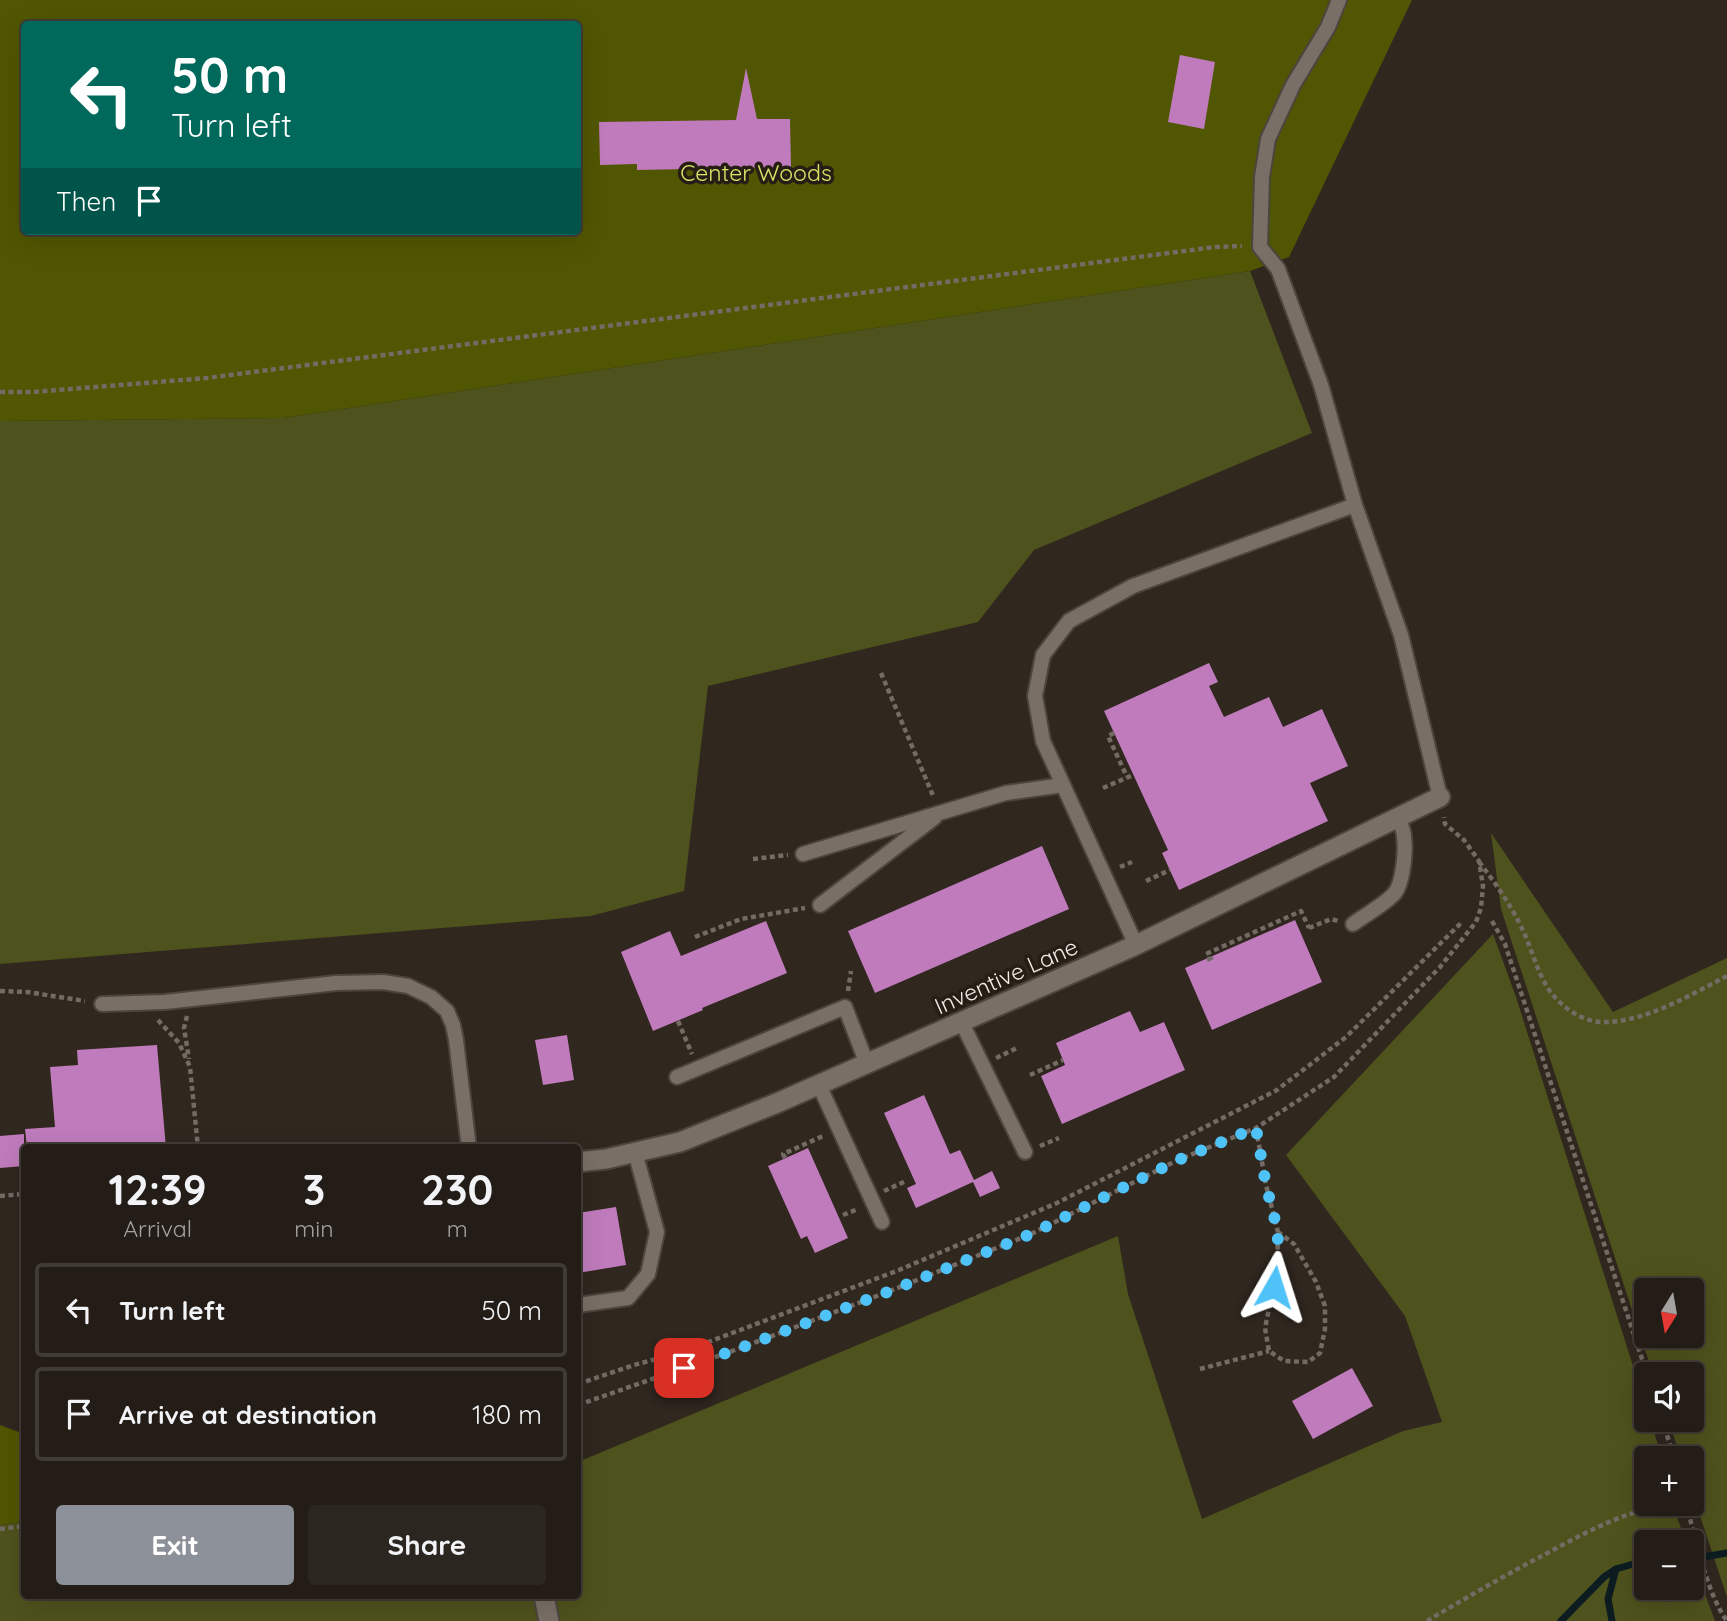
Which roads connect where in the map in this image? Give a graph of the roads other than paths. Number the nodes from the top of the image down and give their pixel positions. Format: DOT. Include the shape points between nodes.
graph roads {
  1 [pos="1339,0"];
  2 [pos="1355,505"];
  3 [pos="1063,785"];
  4 [pos="1440,797"];
  5 [pos="940,813"];
  6 [pos="1398,817"];
  7 [pos="803,854"];
  8 [pos="820,905"];
  9 [pos="1353,924"];
  10 [pos="1136,945"];
  11 [pos="102,1004"];
  12 [pos="962,1023"];
  13 [pos="867,1064"];
  14 [pos="677,1077"];
  15 [pos="819,1085"];
  16 [pos="469,1144"];
  17 [pos="635,1152"];
  18 [pos="1025,1152"];
  19 [pos="581,1162"];
  20 [pos="883,1222"];
  21 [pos="581,1305"];
  22 [pos="544,1599"];
  23 [pos="548,1621"];
  1 -- 2 [label="lane" via="1268,139 1260,247 1278,269 1293,307"];
  2 -- 3 [label="lane" via="1133,586 1069,621 1043,655 1035,696 1043,741"];
  2 -- 4 [label="lane" via="1401,635"];
  3 -- 5 [label="lane" via="1006,793"];
  3 -- 10 [label="lane"];
  4 -- 6 [label="street, Inventive Lane"];
  5 -- 7 [label="lane"];
  5 -- 8 [label="lane"];
  6 -- 9 [label="lane" via="1405,844 1398,889"];
  6 -- 10 [label="street, Inventive Lane"];
  10 -- 12 [label="street, Inventive Lane"];
  11 -- 16 [label="lane" via="165,1002 336,983 408,986 431,997 447,1011 453,1025"];
  12 -- 13 [label="street, Inventive Lane"];
  12 -- 18 [label="lane"];
  13 -- 14 [label="lane" via="845,1007"];
  13 -- 15 [label="street, Inventive Lane"];
  15 -- 17 [label="street, Inventive Lane" via="680,1142"];
  15 -- 20 [label="lane"];
  17 -- 19 [label="street, Inventive Lane"];
  17 -- 21 [label="lane" via="657,1232 648,1274 628,1298"];
  22 -- 23 [label="street"];
}
